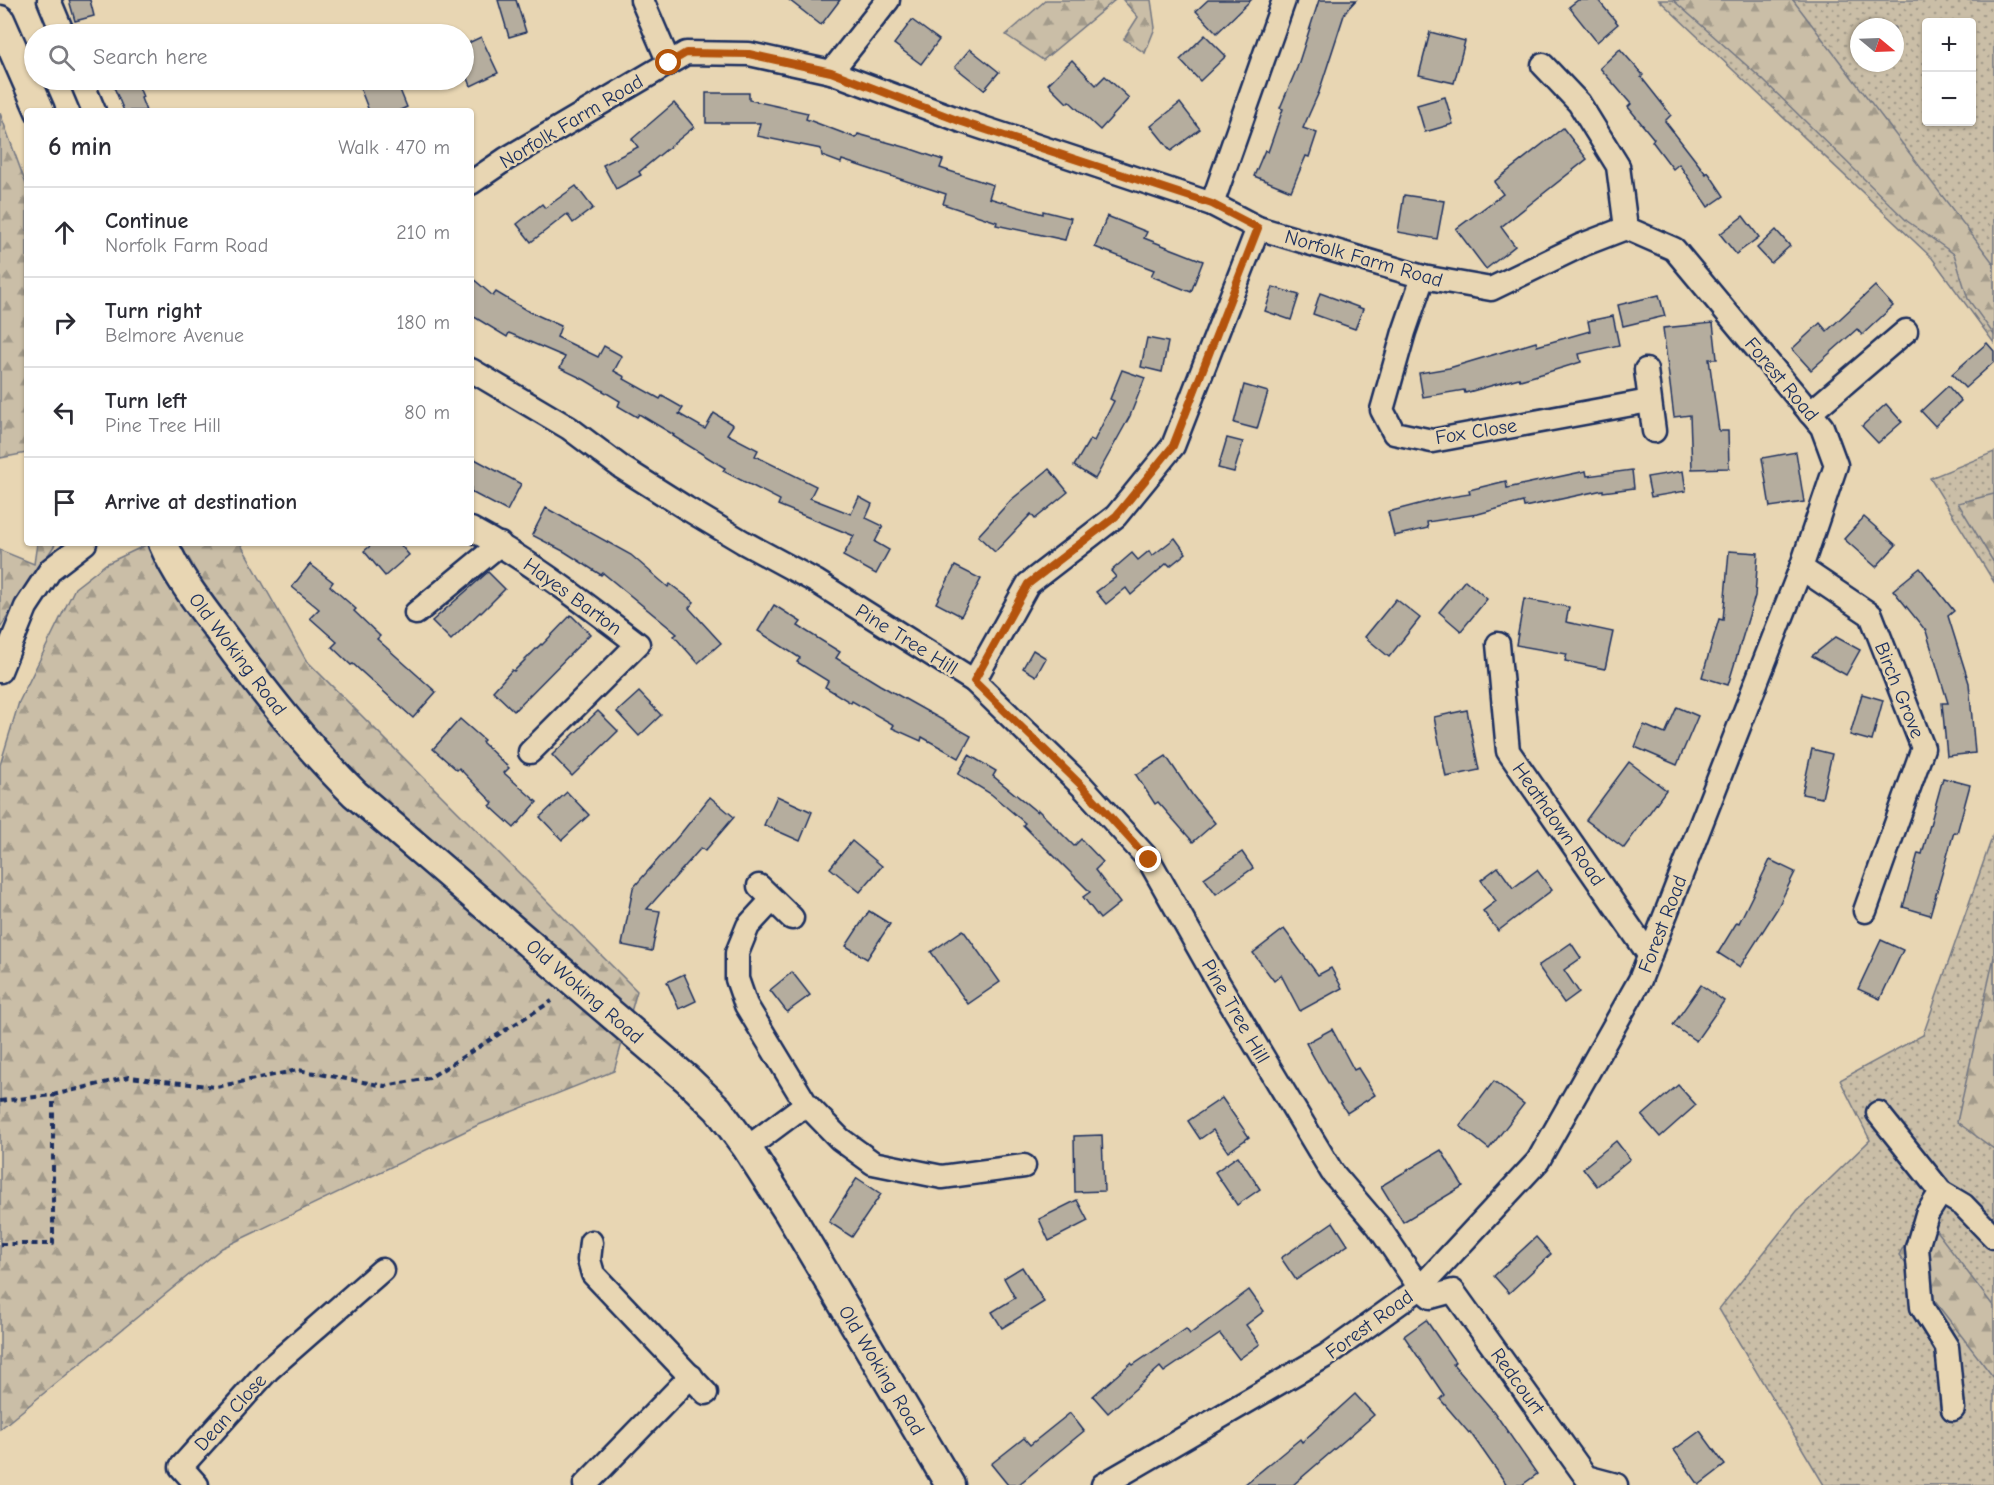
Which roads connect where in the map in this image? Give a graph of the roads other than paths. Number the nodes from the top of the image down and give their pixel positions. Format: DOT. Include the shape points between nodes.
graph roads {
  1 [pos="49,0"];
  2 [pos="642,0"];
  3 [pos="888,0"];
  4 [pos="1284,0"];
  5 [pos="0,20"];
  6 [pos="59,24"];
  7 [pos="669,63"];
  8 [pos="1543,65"];
  9 [pos="831,72"];
  10 [pos="24,75"];
  11 [pos="31,90"];
  12 [pos="85,90"];
  13 [pos="39,108"];
  14 [pos="93,108"];
  15 [pos="474,181"];
  16 [pos="1212,204"];
  17 [pos="1258,228"];
  18 [pos="1626,228"];
  19 [pos="1423,277"];
  20 [pos="1906,331"];
  21 [pos="1646,370"];
  22 [pos="474,372"];
  23 [pos="1649,401"];
  24 [pos="1810,413"];
  25 [pos="1654,431"];
  26 [pos="474,531"];
  27 [pos="500,544"];
  28 [pos="81,546"];
  29 [pos="164,546"];
  30 [pos="1801,568"];
  31 [pos="416,613"];
  32 [pos="1498,644"];
  33 [pos="0,671"];
  34 [pos="974,681"];
  35 [pos="530,752"];
  36 [pos="1865,911"];
  37 [pos="792,918"];
  38 [pos="1650,956"];
  39 [pos="806,1104"];
  40 [pos="1878,1113"];
  41 [pos="747,1148"];
  42 [pos="1024,1166"];
  43 [pos="1941,1192"];
  44 [pos="1994,1237"];
  45 [pos="591,1242"];
  46 [pos="382,1270"];
  47 [pos="1420,1288"];
  48 [pos="1953,1409"];
  49 [pos="197,1485"];
  50 [pos="585,1485"];
  51 [pos="950,1485"];
  52 [pos="1103,1485"];
  53 [pos="1616,1485"];
  1 -- 6 [label="street"];
  2 -- 7 [label="street"];
  3 -- 9 [label="street"];
  4 -- 16 [label="street"];
  5 -- 10 [label="main road"];
  7 -- 9 [label="street, Norfolk Farm Road" via="686,53 749,54"];
  7 -- 15 [label="street, Norfolk Farm Road"];
  8 -- 18 [label="street" via="1579,103 1618,166"];
  9 -- 16 [label="street, Norfolk Farm Road" via="962,122"];
  11 -- 13 [label="main road"];
  12 -- 14 [label="street"];
  16 -- 17 [label="street, Norfolk Farm Road"];
  17 -- 19 [label="street, Norfolk Farm Road"];
  17 -- 34 [label="street" via="1173,446 1116,516 1028,584"];
  18 -- 19 [label="street, Norfolk Farm Road" via="1491,289"];
  18 -- 24 [label="street, Forest Road" via="1674,249"];
  19 -- 23 [label="street, Fox Close" via="1382,410 1394,433 1432,441"];
  20 -- 24 [label="street"];
  21 -- 23 [label="street"];
  22 -- 34 [label="street, Pine Tree Hill" via="569,428 686,508 817,582"];
  23 -- 25 [label="street"];
  24 -- 30 [label="street, Forest Road" via="1822,426 1836,465"];
  26 -- 27 [label="street, Hayes Barton"];
  27 -- 31 [label="street"];
  27 -- 35 [label="street, Hayes Barton" via="638,644"];
  28 -- 33 [label="street" via="51,569 26,607"];
  29 -- 41 [label="main road, Old Woking Road" via="192,594 237,656 321,760 687,1079 718,1109"];
  30 -- 36 [label="street, Birch Grove" via="1870,615 1923,748"];
  30 -- 38 [label="street, Forest Road"];
  32 -- 38 [label="street, Heathdown Road" via="1508,751"];
  34 -- 47 [label="street, Pine Tree Hill" via="1082,786 1149,860 1326,1163 1378,1226"];
  37 -- 39 [label="street" via="765,893 737,953 737,979 746,1005"];
  38 -- 47 [label="street, Forest Road" via="1538,1161"];
  39 -- 41 [label="street"];
  39 -- 42 [label="street" via="840,1139 873,1163 942,1177"];
  40 -- 43 [label="street"];
  41 -- 51 [label="main road, Old Woking Road"];
  43 -- 44 [label="street" via="1963,1205"];
  43 -- 48 [label="street" via="1926,1214 1917,1248 1922,1307 1947,1347"];
  45 -- 50 [label="street" via="589,1260 593,1274 699,1384"];
  46 -- 49 [label="street, Dean Close" via="269,1369 181,1467"];
  47 -- 52 [label="street, Forest Road" via="1327,1355"];
  47 -- 53 [label="street, Redcourt" via="1431,1298 1453,1291 1586,1477"];
}
